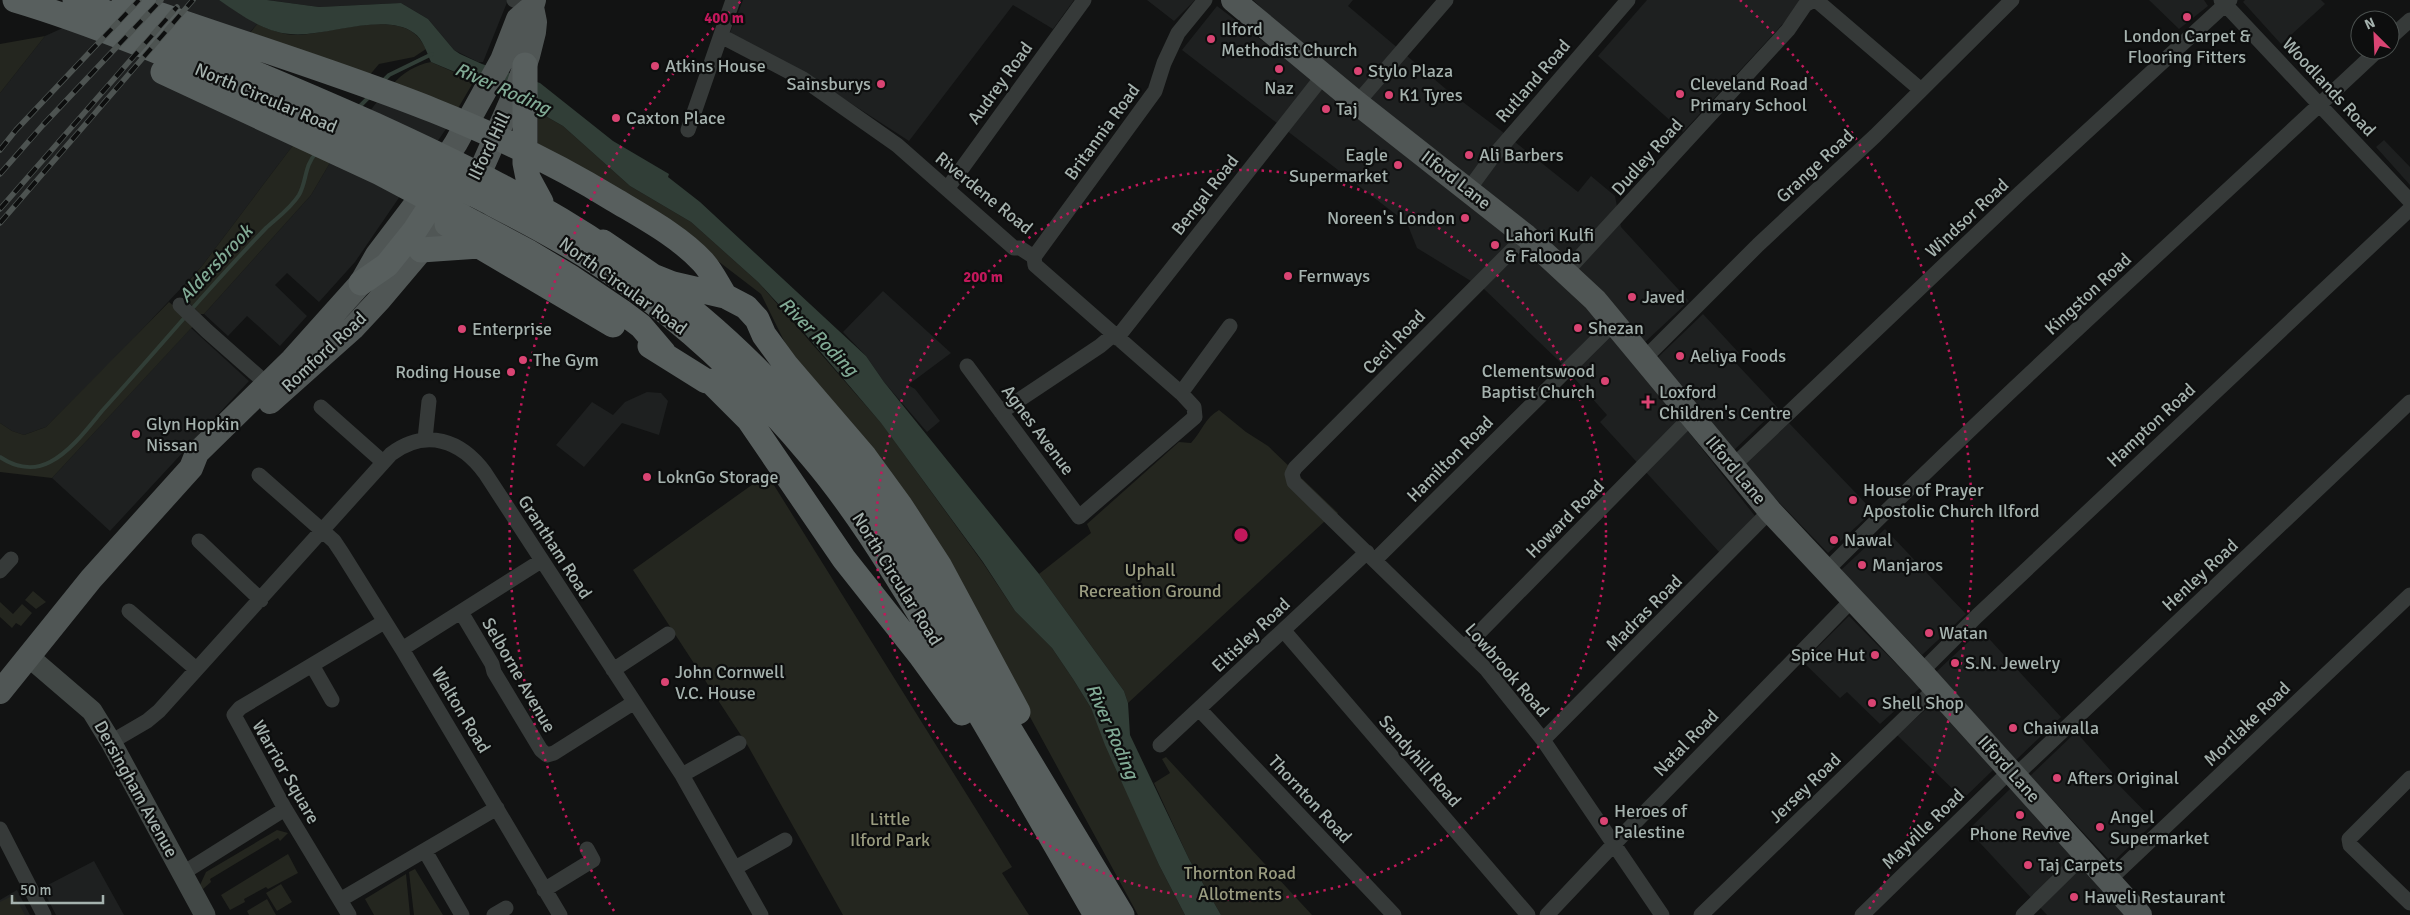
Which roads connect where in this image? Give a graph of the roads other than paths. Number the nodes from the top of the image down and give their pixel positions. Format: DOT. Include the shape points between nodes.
graph roads {
  1 [pos="14,0"];
  2 [pos="75,0"];
  3 [pos="120,0"];
  4 [pos="733,0"];
  5 [pos="1084,0"];
  6 [pos="1206,0"];
  7 [pos="1233,0"];
  8 [pos="1446,0"];
  9 [pos="1628,0"];
  10 [pos="1815,0"];
  11 [pos="2012,0"];
  12 [pos="2225,1"];
  13 [pos="527,2"];
  14 [pos="0,4"];
  15 [pos="2410,20"];
  16 [pos="2400,29"];
  17 [pos="721,36"];
  18 [pos="2367,60"];
  19 [pos="513,63"];
  20 [pos="1323,76"];
  21 [pos="1921,90"];
  22 [pos="1357,103"];
  23 [pos="2320,105"];
  24 [pos="688,130"];
  25 [pos="481,170"];
  26 [pos="947,189"];
  27 [pos="1469,189"];
  28 [pos="2410,201"];
  29 [pos="541,202"];
  30 [pos="2410,209"];
  31 [pos="429,211"];
  32 [pos="1526,236"];
  33 [pos="479,246"];
  34 [pos="421,250"];
  35 [pos="1034,257"];
  36 [pos="1566,272"];
  37 [pos="362,283"];
  38 [pos="726,296"];
  39 [pos="180,305"];
  40 [pos="1615,322"];
  41 [pos="1230,326"];
  42 [pos="764,335"];
  43 [pos="1115,336"];
  44 [pos="664,353"];
  45 [pos="1644,359"];
  46 [pos="967,366"];
  47 [pos="712,383"];
  48 [pos="273,389"];
  49 [pos="1181,393"];
  50 [pos="430,401"];
  51 [pos="2410,402"];
  52 [pos="321,407"];
  53 [pos="1001,412"];
  54 [pos="1691,417"];
  55 [pos="425,439"];
  56 [pos="383,462"];
  57 [pos="1732,466"];
  58 [pos="259,475"];
  59 [pos="1293,478"];
  60 [pos="1770,511"];
  61 [pos="1079,517"];
  62 [pos="322,530"];
  63 [pos="199,541"];
  64 [pos="1371,556"];
  65 [pos="11,559"];
  66 [pos="541,561"];
  67 [pos="1827,570"];
  68 [pos="0,571"];
  69 [pos="2410,595"];
  70 [pos="1853,599"];
  71 [pos="261,600"];
  72 [pos="924,605"];
  73 [pos="129,611"];
  74 [pos="461,612"];
  75 [pos="384,622"];
  76 [pos="1284,631"];
  77 [pos="668,634"];
  78 [pos="1465,647"];
  79 [pos="402,649"];
  80 [pos="28,656"];
  81 [pos="312,665"];
  82 [pos="196,670"];
  83 [pos="613,670"];
  84 [pos="1929,680"];
  85 [pos="0,692"];
  86 [pos="332,700"];
  87 [pos="633,703"];
  88 [pos="1198,709"];
  89 [pos="1543,740"];
  90 [pos="111,742"];
  91 [pos="739,743"];
  92 [pos="1160,745"];
  93 [pos="2013,773"];
  94 [pos="682,775"];
  95 [pos="2410,778"];
  96 [pos="497,808"];
  97 [pos="285,809"];
  98 [pos="0,829"];
  99 [pos="1045,829"];
  100 [pos="785,840"];
  101 [pos="1614,844"];
  102 [pos="587,849"];
  103 [pos="425,851"];
  104 [pos="2086,853"];
  105 [pos="735,868"];
  106 [pos="183,873"];
  107 [pos="1099,875"];
  108 [pos="2110,880"];
  109 [pos="544,890"];
  110 [pos="340,900"];
  111 [pos="2410,903"];
  112 [pos="44,915"];
  113 [pos="205,915"];
  114 [pos="349,915"];
  115 [pos="462,915"];
  116 [pos="560,915"];
  117 [pos="761,915"];
  118 [pos="1096,915"];
  119 [pos="1122,915"];
  120 [pos="1394,915"];
  121 [pos="1528,915"];
  122 [pos="1547,915"];
  123 [pos="1662,915"];
  124 [pos="1701,915"];
  125 [pos="1862,915"];
  126 [pos="2023,915"];
  127 [pos="2140,915"];
  1 -- 72 [label="highway, North Circular Road" via="56,12 325,122 554,236 606,269 653,302 703,344 776,416 814,458"];
  2 -- 72 [label="highway, North Circular Road" via="240,66 444,157 551,212 663,288 722,338 819,436 880,517"];
  3 -- 38 [label="highway" via="329,71 461,120 512,144 584,180 676,240 704,263"];
  4 -- 17 [label="street"];
  5 -- 26 [label="street, Audrey Road"];
  6 -- 35 [label="street, Britannia Road" via="1178,33 1155,91"];
  7 -- 20 [label="main road, Ilford Lane"];
  8 -- 22 [label="street"];
  9 -- 27 [label="street, Rutland Road"];
  10 -- 21 [label="street"];
  10 -- 36 [label="street, Dudley Road" via="1805,5 1788,30"];
  11 -- 21 [label="street, Grange Road"];
  12 -- 23 [label="street, Woodlands Road"];
  12 -- 57 [label="street, Windsor Road"];
  13 -- 19 [label="main road, Ilford Hill" via="535,22 534,32"];
  14 -- 44 [label="highway" via="184,81 380,173 572,278 641,326"];
  15 -- 16 [label="street"];
  17 -- 24 [label="street"];
  17 -- 26 [label="street, Riverdene Road" via="803,78 897,145"];
  18 -- 23 [label="street, Kingston Road"];
  19 -- 25 [label="main road, Ilford Hill" via="500,125"];
  19 -- 29 [label="highway" via="525,133 528,178"];
  19 -- 31 [label="main road, Ilford Hill" via="473,114"];
  20 -- 22 [label="main road, Ilford Lane"];
  20 -- 43 [label="street, Bengal Road"];
  21 -- 45 [label="street, Grange Road"];
  22 -- 27 [label="main road, Ilford Lane"];
  23 -- 28 [label="street, Woodlands Road"];
  23 -- 67 [label="street, Kingston Road" via="1885,511"];
  25 -- 29 [label="highway"];
  25 -- 31 [label="highway" via="460,164"];
  26 -- 35 [label="street, Riverdene Road" via="1014,248"];
  27 -- 32 [label="main road, Ilford Lane"];
  29 -- 38 [label="highway" via="653,276"];
  30 -- 84 [label="street, Hampton Road" via="1976,616"];
  31 -- 33 [label="highway"];
  31 -- 34 [label="main road, Romford Road" via="435,234"];
  31 -- 37 [label="highway" via="387,266"];
  32 -- 36 [label="main road, Ilford Lane"];
  32 -- 59 [label="street, Cecil Road" via="1295,468"];
  33 -- 34 [label="highway"];
  33 -- 44 [label="highway" via="629,336"];
  34 -- 48 [label="main road, Romford Road" via="353,328"];
  35 -- 43 [label="street, Riverdene Road" via="1034,264"];
  36 -- 40 [label="main road, Ilford Lane"];
  37 -- 48 [label="main road, Romford Road"];
  38 -- 42 [label="highway" via="746,306"];
  39 -- 48 [label="street"];
  40 -- 45 [label="main road, Ilford Lane"];
  40 -- 64 [label="street, Hamilton Road"];
  41 -- 49 [label="street"];
  42 -- 47 [label="highway" via="757,366 747,376 732,382"];
  42 -- 107 [label="highway" via="865,456 939,564 1064,798"];
  43 -- 49 [label="street, Riverdene Road"];
  43 -- 53 [label="street, Bengal Road"];
  44 -- 47 [label="highway"];
  45 -- 54 [label="main road, Ilford Lane"];
  46 -- 53 [label="street, Agnes Avenue"];
  47 -- 99 [label="highway" via="749,420 844,559 920,655"];
  48 -- 80 [label="main road, Romford Road" via="206,464 191,468 91,579"];
  49 -- 61 [label="street, Riverdene Road" via="1196,410 1195,418"];
  50 -- 55 [label="street"];
  51 -- 93 [label="street, Henley Road"];
  52 -- 56 [label="street"];
  53 -- 61 [label="street, Agnes Avenue"];
  54 -- 57 [label="main road, Ilford Lane"];
  54 -- 78 [label="street, Howard Road"];
  55 -- 56 [label="street" via="399,448"];
  55 -- 66 [label="street, Grantham Road" via="458,447 471,456"];
  56 -- 62 [label="street"];
  57 -- 60 [label="main road, Ilford Lane"];
  58 -- 62 [label="street"];
  59 -- 64 [label="street, Lowbrook Road"];
  60 -- 67 [label="main road, Ilford Lane"];
  60 -- 89 [label="street, Madras Road"];
  62 -- 71 [label="street"];
  62 -- 75 [label="street, Walton Road" via="334,541"];
  63 -- 71 [label="street"];
  64 -- 76 [label="street, Eltisley Road"];
  64 -- 78 [label="street, Lowbrook Road"];
  65 -- 68 [label="street"];
  66 -- 74 [label="street, Selborne Avenue"];
  66 -- 83 [label="street, Grantham Road"];
  67 -- 70 [label="main road, Ilford Lane"];
  69 -- 108 [label="street, Mortlake Road"];
  70 -- 84 [label="main road, Ilford Lane"];
  70 -- 101 [label="street, Natal Road"];
  71 -- 82 [label="street"];
  72 -- 99 [label="highway, North Circular Road"];
  72 -- 107 [label="highway, North Circular Road"];
  73 -- 82 [label="street"];
  74 -- 79 [label="street, Selborne Avenue"];
  74 -- 87 [label="street, Selborne Avenue" via="540,750 547,755"];
  75 -- 79 [label="street, Walton Road"];
  75 -- 81 [label="street, Warrior Square"];
  76 -- 88 [label="street, Eltisley Road"];
  76 -- 121 [label="street, Sandyhill Road"];
  77 -- 83 [label="street"];
  78 -- 89 [label="street, Lowbrook Road"];
  79 -- 96 [label="street, Walton Road"];
  80 -- 85 [label="main road, Romford Road"];
  80 -- 90 [label="main road, Dersingham Avenue" via="92,711"];
  81 -- 86 [label="street"];
  81 -- 97 [label="street, Warrior Square" via="240,708 234,715"];
  82 -- 90 [label="street" via="159,711"];
  83 -- 87 [label="street, Grantham Road"];
  84 -- 93 [label="main road, Ilford Lane"];
  84 -- 124 [label="street, Jersey Road"];
  87 -- 94 [label="street, Grantham Road"];
  88 -- 92 [label="street, Eltisley Road"];
  88 -- 120 [label="street, Thornton Road"];
  89 -- 101 [label="street, Lowbrook Road"];
  90 -- 106 [label="main road, Dersingham Avenue"];
  91 -- 94 [label="street"];
  93 -- 104 [label="main road, Ilford Lane"];
  93 -- 125 [label="street, Mayville Road"];
  94 -- 105 [label="street, Grantham Road"];
  95 -- 111 [label="street" via="2349,839 2350,845"];
  96 -- 103 [label="street"];
  96 -- 109 [label="street, Walton Road"];
  97 -- 106 [label="street"];
  97 -- 110 [label="street, Warrior Square"];
  98 -- 112 [label="street"];
  99 -- 118 [label="highway, North Circular Road"];
  100 -- 105 [label="street"];
  101 -- 122 [label="street, Natal Road"];
  101 -- 123 [label="street, Lowbrook Road"];
  102 -- 109 [label="street" via="593,860"];
  103 -- 110 [label="street"];
  103 -- 115 [label="street"];
  104 -- 108 [label="main road, Ilford Lane"];
  104 -- 126 [label="street"];
  105 -- 117 [label="street, Grantham Road"];
  106 -- 113 [label="main road, Dersingham Avenue"];
  107 -- 119 [label="highway, North Circular Road"];
  108 -- 127 [label="main road, Ilford Lane"];
  109 -- 116 [label="street, Walton Road"];
  110 -- 114 [label="street, Warrior Square"];
}
